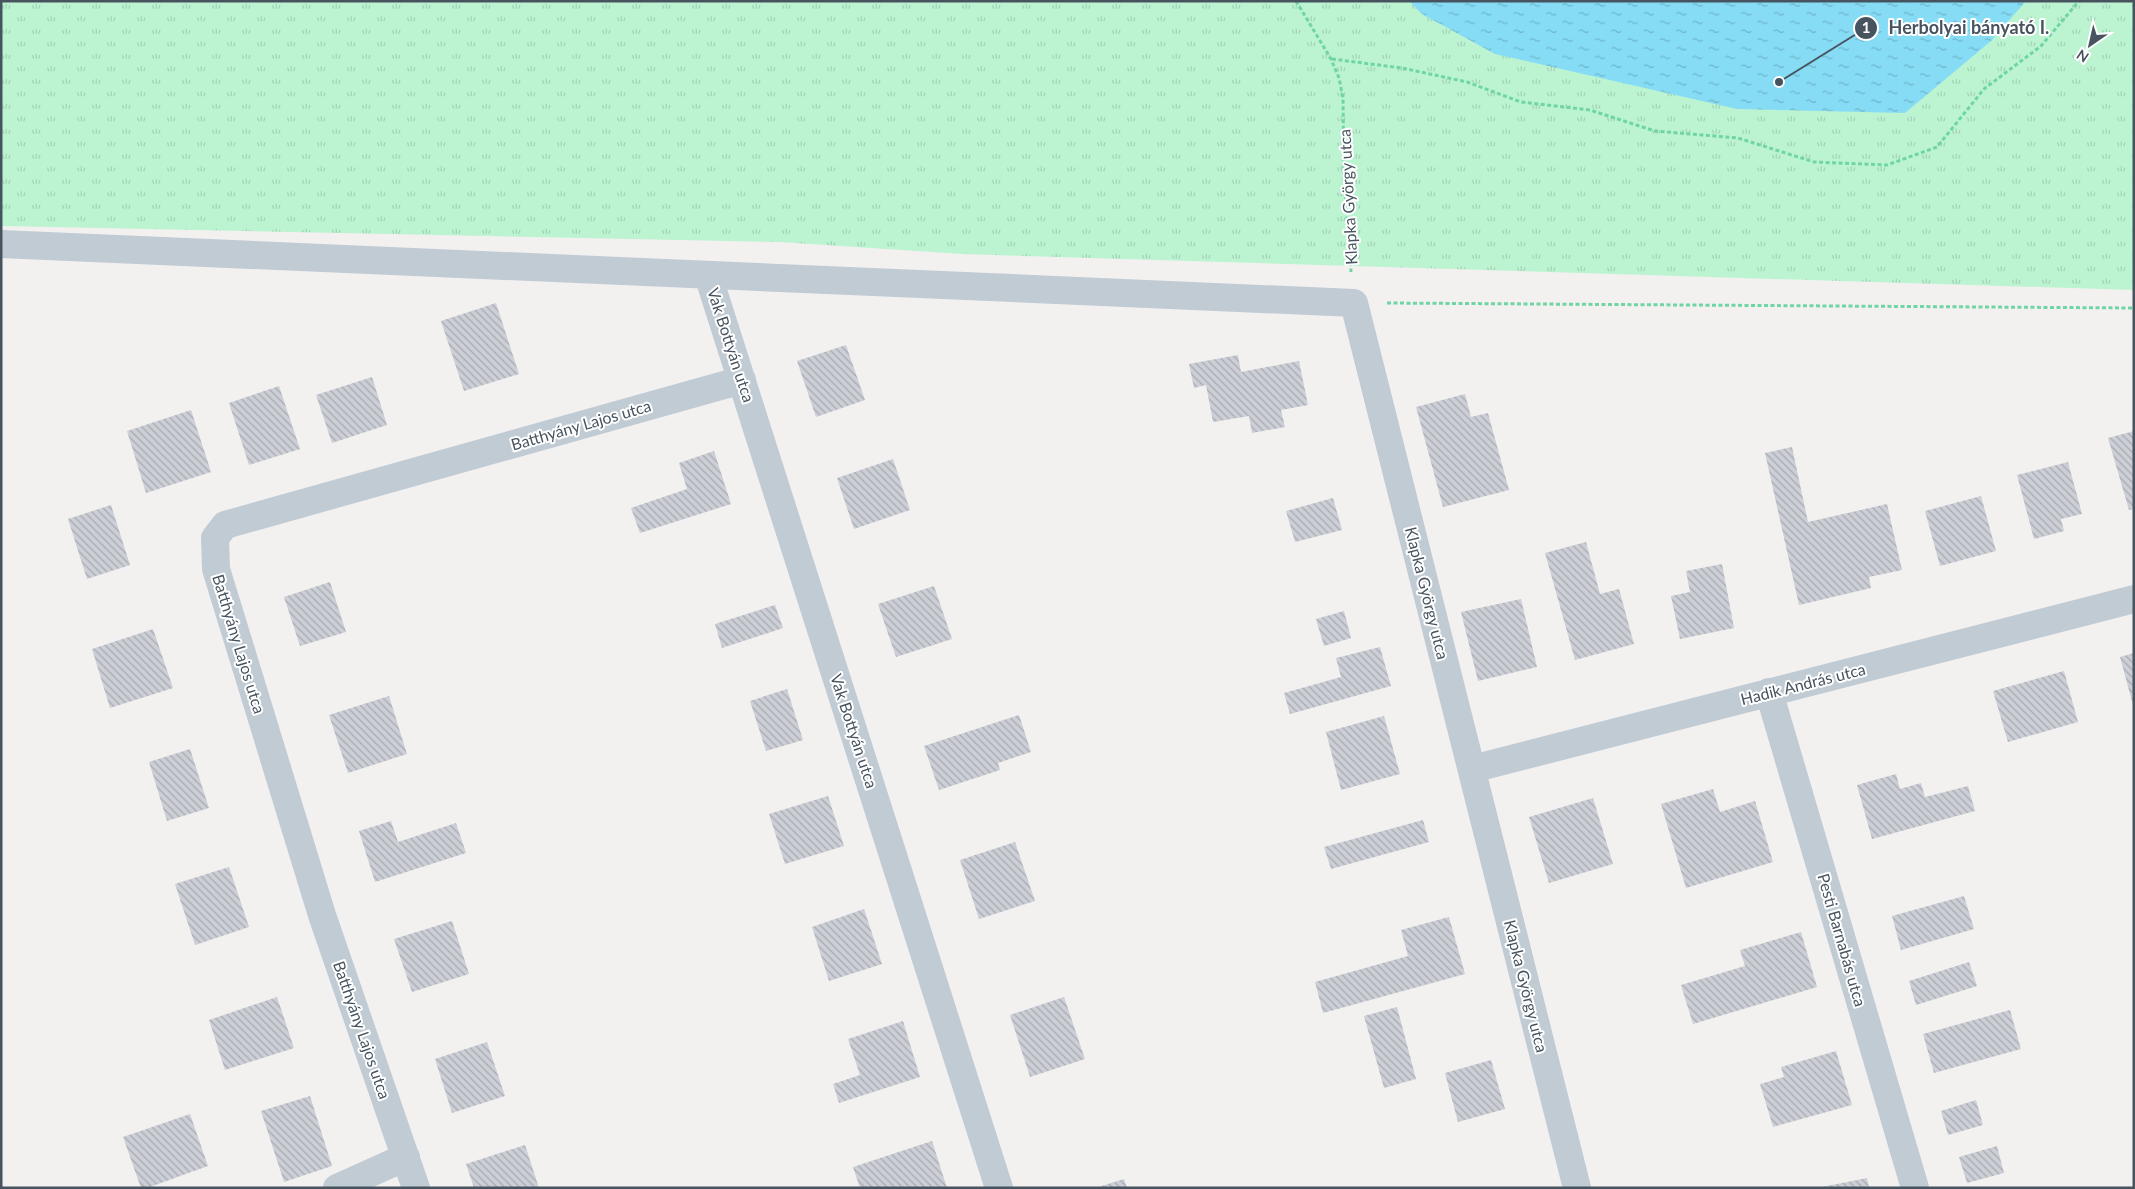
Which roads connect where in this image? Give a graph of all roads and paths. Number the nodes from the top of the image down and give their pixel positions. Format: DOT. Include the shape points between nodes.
graph roads {
  1 [pos="1296,1"];
  2 [pos="2079,1"];
  3 [pos="1332,59"];
  4 [pos="1,244"];
  5 [pos="708,274"];
  6 [pos="1354,303"];
  7 [pos="2134,308"];
  8 [pos="742,380"];
  9 [pos="2134,599"];
  10 [pos="1768,692"];
  11 [pos="1472,769"];
  12 [pos="406,1158"];
  13 [pos="337,1188"];
  14 [pos="416,1188"];
  15 [pos="999,1188"];
  16 [pos="1577,1188"];
  17 [pos="1915,1188"];
  1 -- 3 [label="path, Klapka György utca"];
  2 -- 3 [label="path" via="2042,46 1984,89 1937,148 1887,165 1814,162 1738,138 1655,131 1590,110 1520,102 1468,82 1402,68"];
  3 -- 6 [label="path, Klapka György utca" via="1342,98 1344,178"];
  4 -- 5 [label="street"];
  5 -- 6 [label="street"];
  5 -- 8 [label="street, Vak Bottyán utca"];
  6 -- 7 [label="path"];
  6 -- 11 [label="street, Klapka György utca"];
  8 -- 12 [label="street, Batthyány Lajos utca" via="225,526 215,538 216,569 322,915"];
  8 -- 15 [label="street, Vak Bottyán utca"];
  9 -- 10 [label="street, Hadik András utca"];
  10 -- 11 [label="street, Hadik András utca"];
  10 -- 17 [label="street, Pesti Barnabás utca"];
  11 -- 16 [label="street, Klapka György utca"];
  12 -- 13 [label="street"];
  12 -- 14 [label="street, Batthyány Lajos utca"];
}
